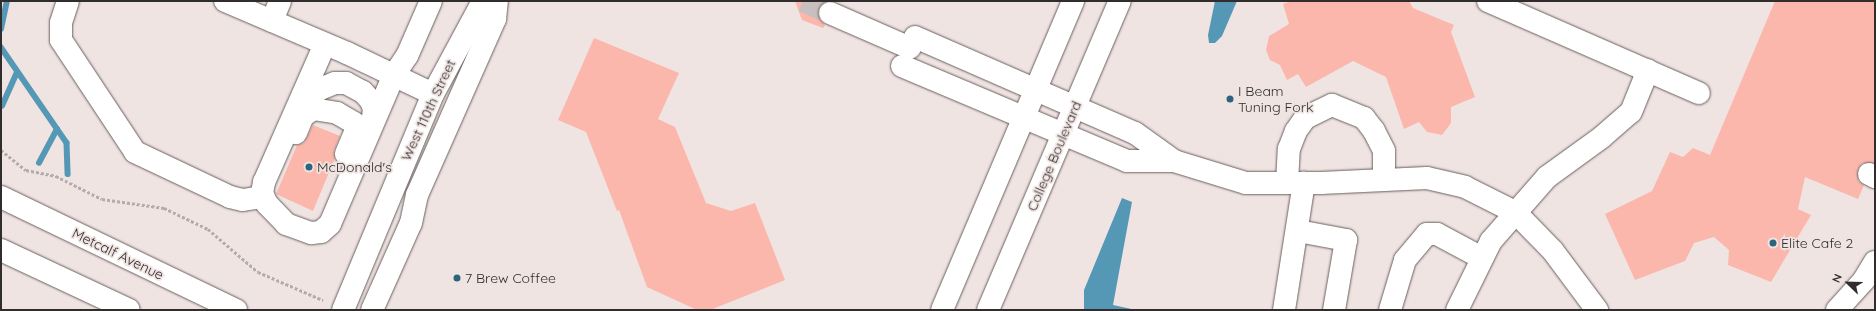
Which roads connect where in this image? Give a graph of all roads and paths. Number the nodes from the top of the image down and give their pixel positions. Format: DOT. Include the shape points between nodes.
graph roads {
  1 [pos="68,1"];
  2 [pos="280,1"];
  3 [pos="431,1"];
  4 [pos="483,1"];
  5 [pos="497,1"];
  6 [pos="1073,1"];
  7 [pos="1120,1"];
  8 [pos="1488,1"];
  9 [pos="232,2"];
  10 [pos="830,13"];
  11 [pos="272,21"];
  12 [pos="325,44"];
  13 [pos="909,50"];
  14 [pos="1648,70"];
  15 [pos="394,75"];
  16 [pos="1035,91"];
  17 [pos="1699,93"];
  18 [pos="433,94"];
  19 [pos="1075,107"];
  20 [pos="303,110"];
  21 [pos="1024,117"];
  22 [pos="364,128"];
  23 [pos="1063,134"];
  24 [pos="1,150"];
  25 [pos="1174,161"];
  26 [pos="1384,180"];
  27 [pos="1296,183"];
  28 [pos="1,197"];
  29 [pos="265,200"];
  30 [pos="1515,212"];
  31 [pos="1298,231"];
  32 [pos="1,250"];
  33 [pos="1482,258"];
  34 [pos="1875,262"];
  35 [pos="323,300"];
  36 [pos="129,310"];
  37 [pos="236,310"];
  38 [pos="343,310"];
  39 [pos="372,310"];
  40 [pos="942,310"];
  41 [pos="988,310"];
  42 [pos="1284,310"];
  43 [pos="1334,310"];
  44 [pos="1390,310"];
  45 [pos="1457,310"];
  46 [pos="1597,310"];
  47 [pos="1837,310"];
  1 -- 29 [label="main road" via="61,23 61,40 135,152 230,197"];
  2 -- 11 [label="main road"];
  3 -- 15 [label="main road" via="407,56"];
  4 -- 18 [label="main road, West 110th Street"];
  5 -- 39 [label="main road, West 110th Street" via="495,19 417,195 411,223"];
  6 -- 16 [label="main road"];
  7 -- 19 [label="main road, College Boulevard"];
  8 -- 14 [label="main road"];
  9 -- 11 [label="main road"];
  10 -- 13 [label="main road"];
  11 -- 12 [label="main road"];
  12 -- 15 [label="main road"];
  12 -- 20 [label="main road"];
  13 -- 16 [label="main road"];
  13 -- 21 [label="main road"];
  14 -- 17 [label="main road"];
  14 -- 30 [label="main road" via="1631,112 1602,138 1547,177"];
  15 -- 18 [label="main road"];
  15 -- 22 [label="main road"];
  16 -- 19 [label="main road"];
  16 -- 21 [label="main road"];
  18 -- 38 [label="main road, West 110th Street"];
  19 -- 23 [label="main road, College Boulevard"];
  19 -- 25 [label="main road" via="1135,133"];
  20 -- 22 [label="main road" via="319,109 337,113"];
  20 -- 22 [label="main road" via="320,89 335,83 346,83 363,92 371,101 374,109"];
  20 -- 29 [label="main road" via="264,182"];
  21 -- 23 [label="main road"];
  21 -- 40 [label="main road"];
  22 -- 29 [label="main road" via="330,224 321,232 311,233 286,224"];
  23 -- 25 [label="main road" via="1127,161"];
  23 -- 41 [label="main road, College Boulevard"];
  24 -- 35 [label="path" via="26,170 56,176 102,199 164,208 208,229 258,272"];
  25 -- 27 [label="main road" via="1246,183"];
  26 -- 27 [label="main road"];
  26 -- 27 [label="main road" via="1384,151 1374,131 1364,118 1332,105 1305,118 1296,131 1289,149"];
  26 -- 30 [label="main road" via="1427,178 1465,187"];
  27 -- 31 [label="main road"];
  28 -- 37 [label="main road, Metcalf Avenue"];
  30 -- 33 [label="main road" via="1491,241"];
  30 -- 46 [label="main road" via="1553,251"];
  31 -- 42 [label="main road"];
  31 -- 43 [label="main road" via="1346,240"];
  32 -- 36 [label="main road"];
  33 -- 44 [label="main road" via="1437,234 1427,234 1404,260"];
  33 -- 45 [label="main road"];
  34 -- 47 [label="main road" via="1864,280"];
}
